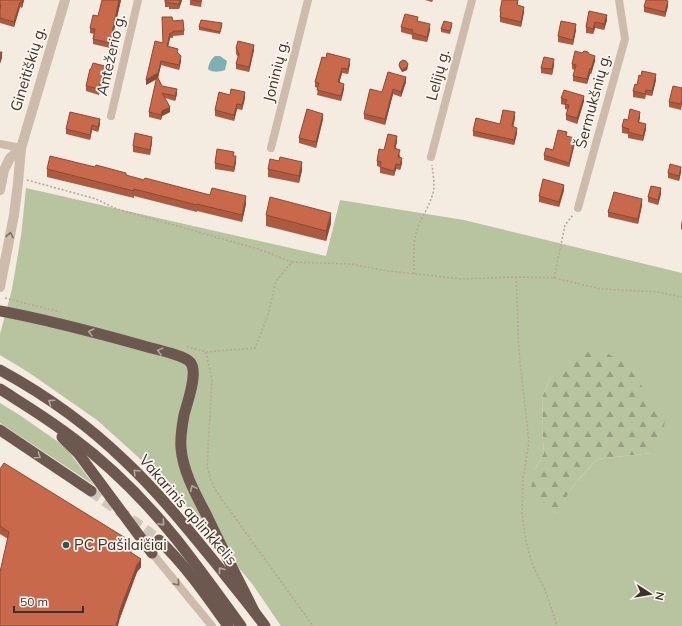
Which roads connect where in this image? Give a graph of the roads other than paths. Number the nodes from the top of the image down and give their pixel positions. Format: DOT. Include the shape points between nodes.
graph roads {
  1 [pos="65,0"];
  2 [pos="138,0"];
  3 [pos="308,0"];
  4 [pos="472,0"];
  5 [pos="619,0"];
  6 [pos="111,116"];
  7 [pos="0,144"];
  8 [pos="21,148"];
  9 [pos="271,148"];
  10 [pos="431,157"];
  11 [pos="0,190"];
  12 [pos="578,208"];
  13 [pos="0,288"];
  14 [pos="0,311"];
  15 [pos="0,370"];
  16 [pos="0,389"];
  17 [pos="2,432"];
  18 [pos="71,440"];
  19 [pos="90,491"];
  20 [pos="159,540"];
  21 [pos="152,553"];
  22 [pos="254,611"];
  23 [pos="212,626"];
  24 [pos="228,626"];
  25 [pos="241,626"];
  26 [pos="265,626"];
  1 -- 8 [label="street, Gineitiškių g."];
  2 -- 6 [label="street, Antežerio g."];
  3 -- 9 [label="street, Joninių g."];
  4 -- 10 [label="street, Lelijų g."];
  5 -- 12 [label="street, Šermukšnių g." via="625,39"];
  7 -- 8 [label="street"];
  8 -- 11 [label="street" via="10,158 4,170"];
  13 -- 8 [label="street, one-way" via="14,215"];
  22 -- 14 [label="highway, one-way" via="198,498 183,461 182,433 193,382 190,362 173,354 129,342"];
  22 -- 15 [label="highway, Vakarinis aplinkkelis, one-way" via="193,534 125,461 41,395"];
  16 -- 18 [label="highway, Vakarinis aplinkkelis" via="42,416"];
  17 -- 19 [label="highway, one-way"];
  18 -- 21 [label="highway"];
  18 -- 25 [label="highway, Vakarinis aplinkkelis, one-way" via="118,477 165,526"];
  20 -- 24 [label="highway" via="192,576"];
  21 -- 23 [label="street, one-way"];
  22 -- 26 [label="highway, Vakarinis aplinkkelis"];
}
